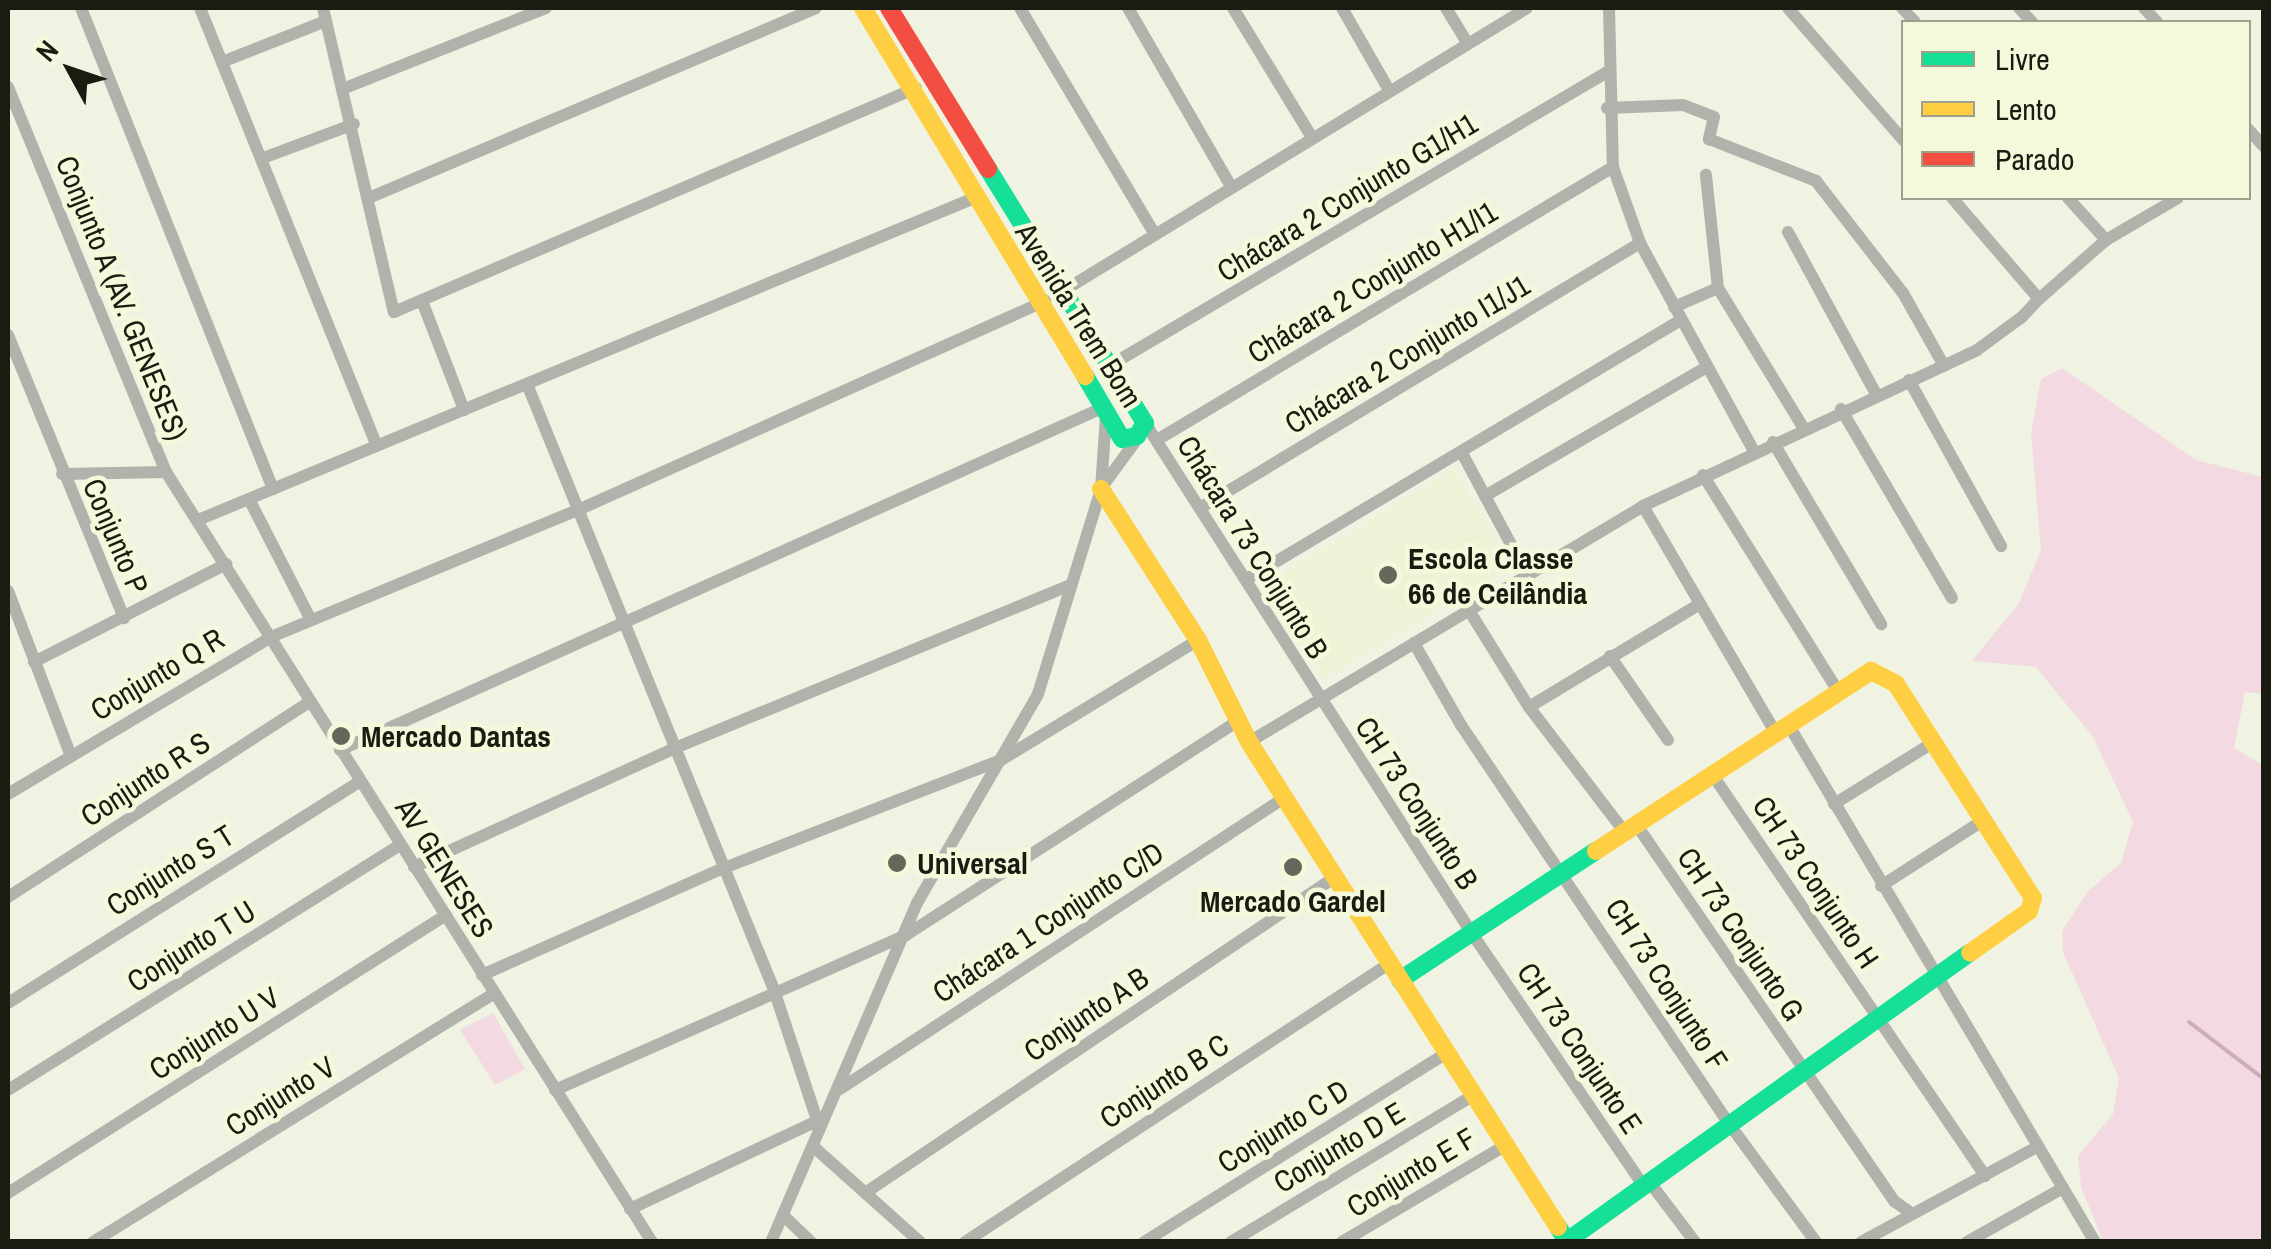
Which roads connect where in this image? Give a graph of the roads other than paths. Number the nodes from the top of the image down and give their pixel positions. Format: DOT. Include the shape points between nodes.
graph roads {
  1 [pos="81,8"];
  2 [pos="200,8"];
  3 [pos="546,8"];
  4 [pos="816,8"];
  5 [pos="863,8"];
  6 [pos="889,8"];
  7 [pos="1020,8"];
  8 [pos="1128,8"];
  9 [pos="1233,8"];
  10 [pos="1342,8"];
  11 [pos="1446,8"];
  12 [pos="1527,8"];
  13 [pos="1608,8"];
  14 [pos="1788,8"];
  15 [pos="324,14"];
  16 [pos="1468,44"];
  17 [pos="222,62"];
  18 [pos="1610,71"];
  19 [pos="8,87"];
  20 [pos="345,88"];
  21 [pos="916,88"];
  22 [pos="1389,90"];
  23 [pos="1607,108"];
  24 [pos="354,124"];
  25 [pos="1311,136"];
  26 [pos="1901,139"];
  27 [pos="263,158"];
  28 [pos="1613,167"];
  29 [pos="1706,175"];
  30 [pos="1229,184"];
  31 [pos="980,196"];
  32 [pos="371,197"];
  33 [pos="1954,200"];
  34 [pos="2070,200"];
  35 [pos="2175,200"];
  36 [pos="1153,231"];
  37 [pos="1788,232"];
  38 [pos="2106,240"];
  39 [pos="1640,243"];
  40 [pos="1718,288"];
  41 [pos="1063,290"];
  42 [pos="2039,299"];
  43 [pos="422,301"];
  44 [pos="1045,302"];
  45 [pos="1678,313"];
  46 [pos="8,334"];
  47 [pos="1943,364"];
  48 [pos="1109,366"];
  49 [pos="1707,367"];
  50 [pos="1909,380"];
  51 [pos="527,384"];
  52 [pos="1876,394"];
  53 [pos="1841,409"];
  54 [pos="464,410"];
  55 [pos="1104,410"];
  56 [pos="1803,428"];
  57 [pos="1148,431"];
  58 [pos="1773,442"];
  59 [pos="377,446"];
  60 [pos="1754,451"];
  61 [pos="1462,454"];
  62 [pos="166,472"];
  63 [pos="62,474"];
  64 [pos="1703,475"];
  65 [pos="273,489"];
  66 [pos="1101,489"];
  67 [pos="1485,496"];
  68 [pos="249,499"];
  69 [pos="1642,506"];
  70 [pos="1200,508"];
  71 [pos="578,510"];
  72 [pos="198,520"];
  73 [pos="2001,546"];
  74 [pos="226,564"];
  75 [pos="1528,576"];
  76 [pos="1247,579"];
  77 [pos="1070,585"];
  78 [pos="8,591"];
  79 [pos="1952,598"];
  80 [pos="1698,606"];
  81 [pos="1470,612"];
  82 [pos="124,618"];
  83 [pos="311,620"];
  84 [pos="1881,624"];
  85 [pos="625,626"];
  86 [pos="270,637"];
  87 [pos="1198,640"];
  88 [pos="1414,644"];
  89 [pos="1610,656"];
  90 [pos="34,662"];
  91 [pos="1839,693"];
  92 [pos="1318,698"];
  93 [pos="309,702"];
  94 [pos="1529,707"];
  95 [pos="1237,722"];
  96 [pos="1781,728"];
  97 [pos="1668,740"];
  98 [pos="1249,742"];
  99 [pos="1934,742"];
  100 [pos="674,748"];
  101 [pos="340,750"];
  102 [pos="70,756"];
  103 [pos="1001,760"];
  104 [pos="1712,774"];
  105 [pos="360,781"];
  106 [pos="8,794"];
  107 [pos="1284,798"];
  108 [pos="1834,804"];
  109 [pos="1984,820"];
  110 [pos="1629,827"];
  111 [pos="400,845"];
  112 [pos="414,867"];
  113 [pos="724,868"];
  114 [pos="1563,871"];
  115 [pos="1335,877"];
  116 [pos="1881,886"];
  117 [pos="8,898"];
  118 [pos="446,916"];
  119 [pos="906,935"];
  120 [pos="1473,936"];
  121 [pos="1390,963"];
  122 [pos="482,975"];
  123 [pos="1935,979"];
  124 [pos="1400,980"];
  125 [pos="774,990"];
  126 [pos="494,993"];
  127 [pos="8,1002"];
  128 [pos="1879,1019"];
  129 [pos="1447,1054"];
  130 [pos="1804,1072"];
  131 [pos="840,1089"];
  132 [pos="8,1090"];
  133 [pos="555,1090"];
  134 [pos="1474,1095"];
  135 [pos="821,1119"];
  136 [pos="1730,1125"];
  137 [pos="1506,1145"];
  138 [pos="2037,1147"];
  139 [pos="814,1148"];
  140 [pos="1985,1176"];
  141 [pos="1648,1186"];
  142 [pos="2062,1188"];
  143 [pos="865,1192"];
  144 [pos="8,1193"];
  145 [pos="630,1209"];
  146 [pos="1911,1214"];
  147 [pos="783,1216"];
  148 [pos="93,1242"];
  149 [pos="652,1242"];
  150 [pos="771,1242"];
  151 [pos="811,1242"];
  152 [pos="920,1242"];
  153 [pos="965,1242"];
  154 [pos="1144,1242"];
  155 [pos="1231,1242"];
  156 [pos="1342,1242"];
  157 [pos="1695,1242"];
  158 [pos="1816,1242"];
  159 [pos="1861,1242"];
  160 [pos="1967,1242"];
  161 [pos="2095,1242"];
  1 -- 65 [label="street"];
  2 -- 17 [label="street"];
  3 -- 20 [label="street"];
  4 -- 32 [label="street"];
  5 -- 21 [label="street, Avenida Trem Bom"];
  6 -- 41 [label="street, Avenida Trem Bom"];
  7 -- 36 [label="street"];
  8 -- 30 [label="street"];
  9 -- 25 [label="street"];
  10 -- 22 [label="street"];
  11 -- 16 [label="street"];
  12 -- 16 [label="street"];
  13 -- 18 [label="street"];
  14 -- 26 [label="street"];
  15 -- 17 [label="street"];
  15 -- 20 [label="street"];
  16 -- 22 [label="street"];
  17 -- 27 [label="street"];
  18 -- 23 [label="street"];
  18 -- 48 [label="street, Chácara 2 Conjunto G1/H1"];
  19 -- 62 [label="street, Conjunto A (AV. GENESES)"];
  20 -- 24 [label="street"];
  21 -- 31 [label="street, Avenida Trem Bom"];
  21 -- 43 [label="street"];
  22 -- 25 [label="street"];
  23 -- 28 [label="street"];
  23 -- 47 [label="street" via="1683,105 1714,117 1709,140 1816,181 1902,293"];
  24 -- 27 [label="street"];
  24 -- 32 [label="street"];
  25 -- 30 [label="street"];
  27 -- 59 [label="street"];
  28 -- 39 [label="street"];
  28 -- 57 [label="street, Chácara 2 Conjunto H1/I1"];
  29 -- 40 [label="street"];
  30 -- 36 [label="street"];
  31 -- 44 [label="street, Avenida Trem Bom"];
  31 -- 51 [label="street"];
  32 -- 43 [label="street" via="394,312"];
  33 -- 42 [label="street"];
  34 -- 38 [label="street"];
  35 -- 38 [label="street"];
  36 -- 41 [label="street"];
  37 -- 52 [label="street"];
  38 -- 42 [label="street"];
  39 -- 45 [label="street"];
  39 -- 70 [label="street, Chácara 2 Conjunto I1/J1"];
  40 -- 45 [label="street"];
  40 -- 56 [label="street"];
  41 -- 48 [label="street, Avenida Trem Bom"];
  42 -- 47 [label="street" via="1977,350"];
  43 -- 54 [label="street"];
  44 -- 55 [label="street, Avenida Trem Bom"];
  44 -- 71 [label="street, Conjunto Q R"];
  45 -- 49 [label="street"];
  45 -- 61 [label="street"];
  46 -- 63 [label="street, Conjunto P"];
  47 -- 50 [label="street"];
  48 -- 57 [label="street, Avenida Trem Bom"];
  49 -- 60 [label="street"];
  49 -- 67 [label="street"];
  50 -- 52 [label="street"];
  50 -- 73 [label="street"];
  51 -- 54 [label="street"];
  51 -- 71 [label="street"];
  52 -- 53 [label="street"];
  53 -- 56 [label="street"];
  53 -- 79 [label="street"];
  54 -- 59 [label="street"];
  55 -- 57 [label="street, Avenida Trem Bom" via="1122,439"];
  55 -- 66 [label="street"];
  55 -- 85 [label="street"];
  56 -- 58 [label="street"];
  57 -- 66 [label="street"];
  57 -- 70 [label="street, Chácara 73 Conjunto B"];
  58 -- 60 [label="street"];
  58 -- 84 [label="street"];
  59 -- 65 [label="street"];
  60 -- 64 [label="street"];
  61 -- 67 [label="street"];
  61 -- 76 [label="street"];
  62 -- 63 [label="street"];
  62 -- 72 [label="street"];
  63 -- 82 [label="street, Conjunto P"];
  64 -- 69 [label="street"];
  64 -- 91 [label="street"];
  65 -- 68 [label="street"];
  66 -- 77 [label="street"];
  66 -- 87 [label="street"];
  67 -- 75 [label="street"];
  68 -- 72 [label="street"];
  68 -- 83 [label="street"];
  69 -- 75 [label="street"];
  69 -- 80 [label="street"];
  70 -- 76 [label="street, Chácara 73 Conjunto B"];
  71 -- 83 [label="street, Conjunto Q R"];
  71 -- 85 [label="street"];
  72 -- 74 [label="street, AV GENESES"];
  74 -- 82 [label="street"];
  74 -- 86 [label="street, AV GENESES"];
  75 -- 81 [label="street"];
  76 -- 92 [label="street, Chácara 73 Conjunto B"];
  77 -- 100 [label="street"];
  77 -- 103 [label="street" via="1038,694"];
  78 -- 90 [label="street"];
  80 -- 89 [label="street"];
  80 -- 96 [label="street"];
  81 -- 88 [label="street"];
  81 -- 94 [label="street, CH 73 Conjunto G"];
  82 -- 90 [label="street"];
  83 -- 86 [label="street, Conjunto Q R"];
  85 -- 100 [label="street"];
  85 -- 101 [label="street"];
  86 -- 93 [label="street, AV GENESES"];
  86 -- 102 [label="street, Conjunto Q R"];
  87 -- 95 [label="street"];
  87 -- 103 [label="street"];
  88 -- 92 [label="street"];
  88 -- 114 [label="street, CH 73 Conjunto F" via="1461,725"];
  89 -- 94 [label="street"];
  89 -- 97 [label="street"];
  90 -- 102 [label="street"];
  91 -- 96 [label="street"];
  91 -- 99 [label="street" via="1871,671 1896,684"];
  92 -- 98 [label="street"];
  92 -- 120 [label="street, CH 73 Conjunto B"];
  93 -- 101 [label="street, AV GENESES"];
  93 -- 117 [label="street, Conjunto R S"];
  94 -- 110 [label="street, CH 73 Conjunto G"];
  95 -- 98 [label="street"];
  95 -- 119 [label="street"];
  96 -- 104 [label="street"];
  96 -- 108 [label="street"];
  98 -- 107 [label="street"];
  99 -- 108 [label="street"];
  99 -- 109 [label="street"];
  100 -- 112 [label="street"];
  100 -- 113 [label="street"];
  101 -- 105 [label="street, AV GENESES"];
  102 -- 106 [label="street, Conjunto Q R"];
  103 -- 113 [label="street"];
  103 -- 119 [label="street" via="933,873"];
  104 -- 110 [label="street"];
  104 -- 128 [label="street, CH 73 Conjunto H"];
  105 -- 111 [label="street, AV GENESES"];
  105 -- 127 [label="street, Conjunto S T"];
  107 -- 115 [label="street"];
  107 -- 131 [label="street, Chácara 1 Conjunto C/D"];
  108 -- 116 [label="street"];
  109 -- 116 [label="street"];
  109 -- 123 [label="street" via="2033,898 2028,911"];
  110 -- 114 [label="street"];
  110 -- 130 [label="street, CH 73 Conjunto G"];
  111 -- 112 [label="street, AV GENESES"];
  111 -- 132 [label="street, Conjunto T U"];
  112 -- 118 [label="street, AV GENESES"];
  113 -- 122 [label="street"];
  113 -- 125 [label="street"];
  114 -- 120 [label="street"];
  114 -- 136 [label="street, CH 73 Conjunto F"];
  115 -- 121 [label="street"];
  115 -- 143 [label="street, Conjunto A B"];
  116 -- 123 [label="street"];
  118 -- 122 [label="street, AV GENESES"];
  118 -- 144 [label="street, Conjunto U V"];
  119 -- 125 [label="street"];
  119 -- 131 [label="street"];
  120 -- 124 [label="street"];
  120 -- 141 [label="street, CH 73 Conjunto E"];
  121 -- 124 [label="street"];
  121 -- 153 [label="street, Conjunto B C"];
  122 -- 126 [label="street, AV GENESES"];
  123 -- 128 [label="street"];
  123 -- 138 [label="street"];
  124 -- 129 [label="street"];
  125 -- 133 [label="street"];
  125 -- 135 [label="street"];
  126 -- 133 [label="street, AV GENESES"];
  126 -- 148 [label="street, Conjunto V"];
  128 -- 130 [label="street"];
  128 -- 140 [label="street, CH 73 Conjunto H"];
  129 -- 134 [label="street"];
  129 -- 154 [label="street, Conjunto C D"];
  130 -- 136 [label="street"];
  130 -- 146 [label="street, CH 73 Conjunto G" via="1894,1201"];
  131 -- 135 [label="street"];
  133 -- 145 [label="street, AV GENESES"];
  134 -- 137 [label="street"];
  134 -- 155 [label="street, Conjunto D E"];
  135 -- 139 [label="street"];
  135 -- 145 [label="street"];
  136 -- 141 [label="street"];
  136 -- 158 [label="street, CH 73 Conjunto F"];
  137 -- 141 [label="street" via="1567,1242"];
  137 -- 156 [label="street, Conjunto E F"];
  138 -- 140 [label="street"];
  138 -- 142 [label="street"];
  139 -- 143 [label="street"];
  139 -- 147 [label="street"];
  140 -- 146 [label="street"];
  141 -- 157 [label="street, CH 73 Conjunto E"];
  142 -- 160 [label="street"];
  142 -- 161 [label="street"];
  143 -- 152 [label="street"];
  145 -- 149 [label="street, AV GENESES"];
  146 -- 159 [label="street"];
  147 -- 150 [label="street"];
  147 -- 151 [label="street"];
}
